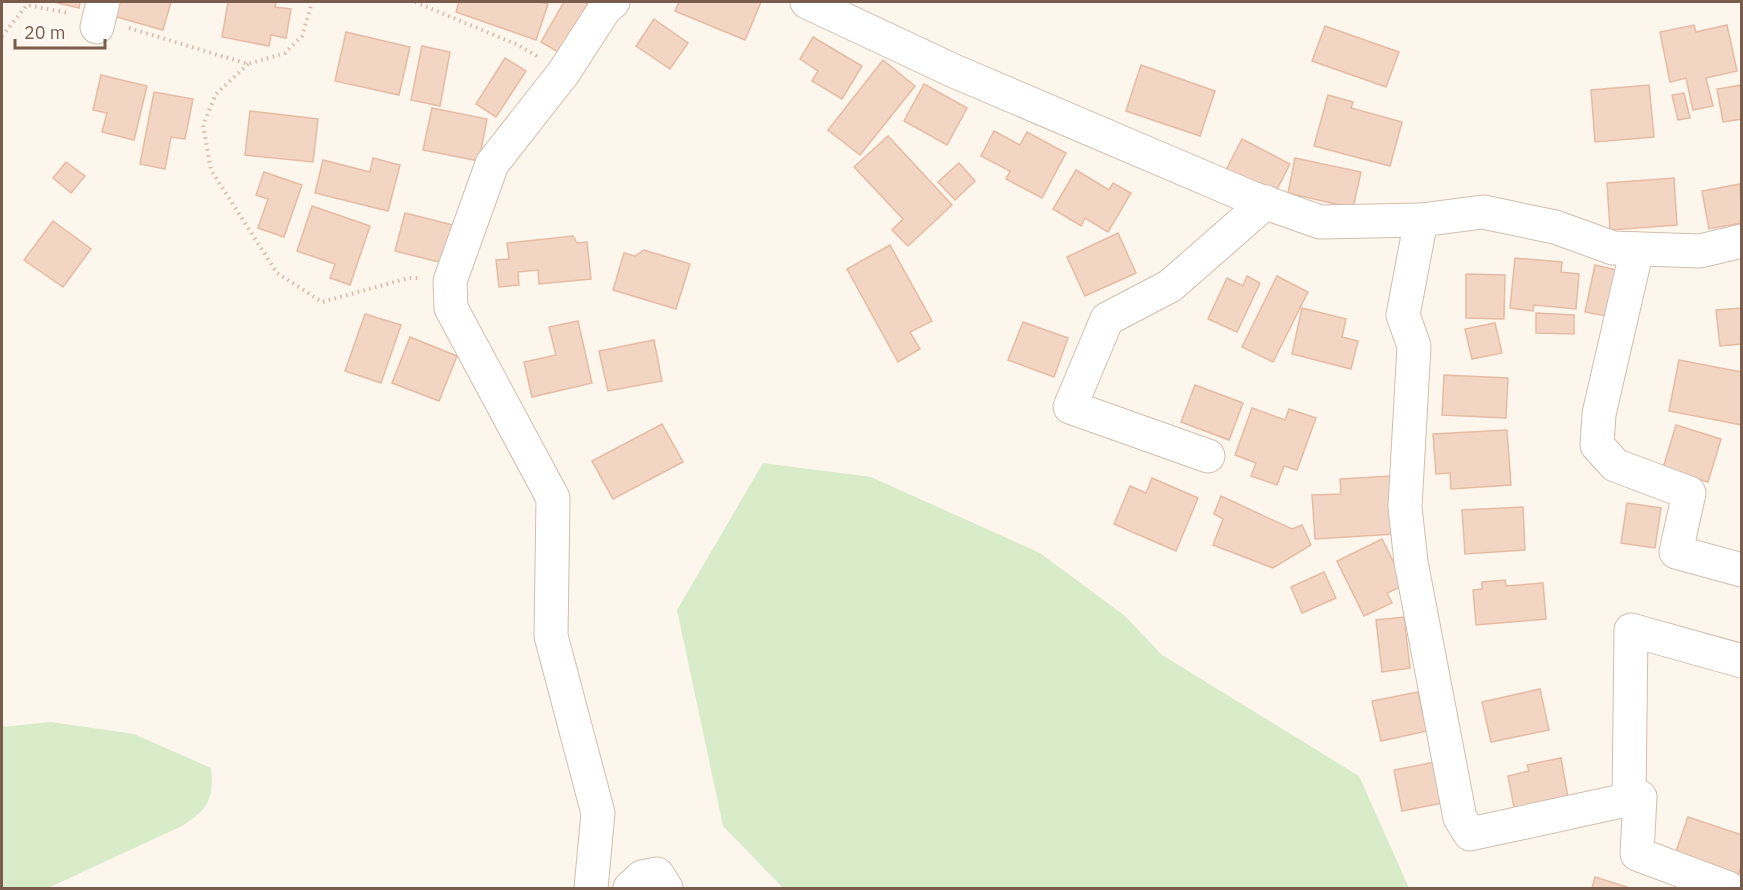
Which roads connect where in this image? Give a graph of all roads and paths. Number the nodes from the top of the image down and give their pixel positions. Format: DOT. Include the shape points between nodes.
graph roads {
  1 [pos="312,2"];
  2 [pos="415,2"];
  3 [pos="613,2"];
  4 [pos="807,2"];
  5 [pos="100,16"];
  6 [pos="2,36"];
  7 [pos="248,64"];
  8 [pos="564,72"];
  9 [pos="1266,202"];
  10 [pos="1421,220"];
  11 [pos="1742,240"];
  12 [pos="1636,249"];
  13 [pos="450,281"];
  14 [pos="1208,456"];
  15 [pos="1742,570"];
  16 [pos="1742,661"];
  17 [pos="1629,800"];
  18 [pos="591,888"];
  19 [pos="630,888"];
  20 [pos="666,888"];
  21 [pos="1728,888"];
  1 -- 7 [label="path" via="302,36 291,47"];
  2 -- 8 [label="path" via="518,45"];
  3 -- 8 [label="street"];
  4 -- 9 [label="street" via="954,71"];
  5 -- 6 [label="path" via="27,4"];
  5 -- 7 [label="path"];
  7 -- 13 [label="path" via="216,94 203,125 211,170 277,273 322,302 409,278"];
  8 -- 13 [label="street" via="492,164"];
  9 -- 10 [label="street" via="1320,222"];
  9 -- 14 [label="street" via="1170,286 1107,320 1070,407"];
  10 -- 12 [label="street" via="1483,212 1555,227 1613,248"];
  10 -- 17 [label="street" via="1403,315 1414,346 1405,507 1411,562 1460,818 1470,834"];
  11 -- 12 [label="street" via="1700,251"];
  12 -- 15 [label="street" via="1599,414 1597,445 1615,465 1689,494 1676,552"];
  13 -- 18 [label="street" via="451,308 553,498 551,636 598,813"];
  16 -- 17 [label="street" via="1631,630"];
  17 -- 21 [label="street" via="1640,797 1637,854"];
  19 -- 20 [label="street" via="642,877 657,874"];
}
